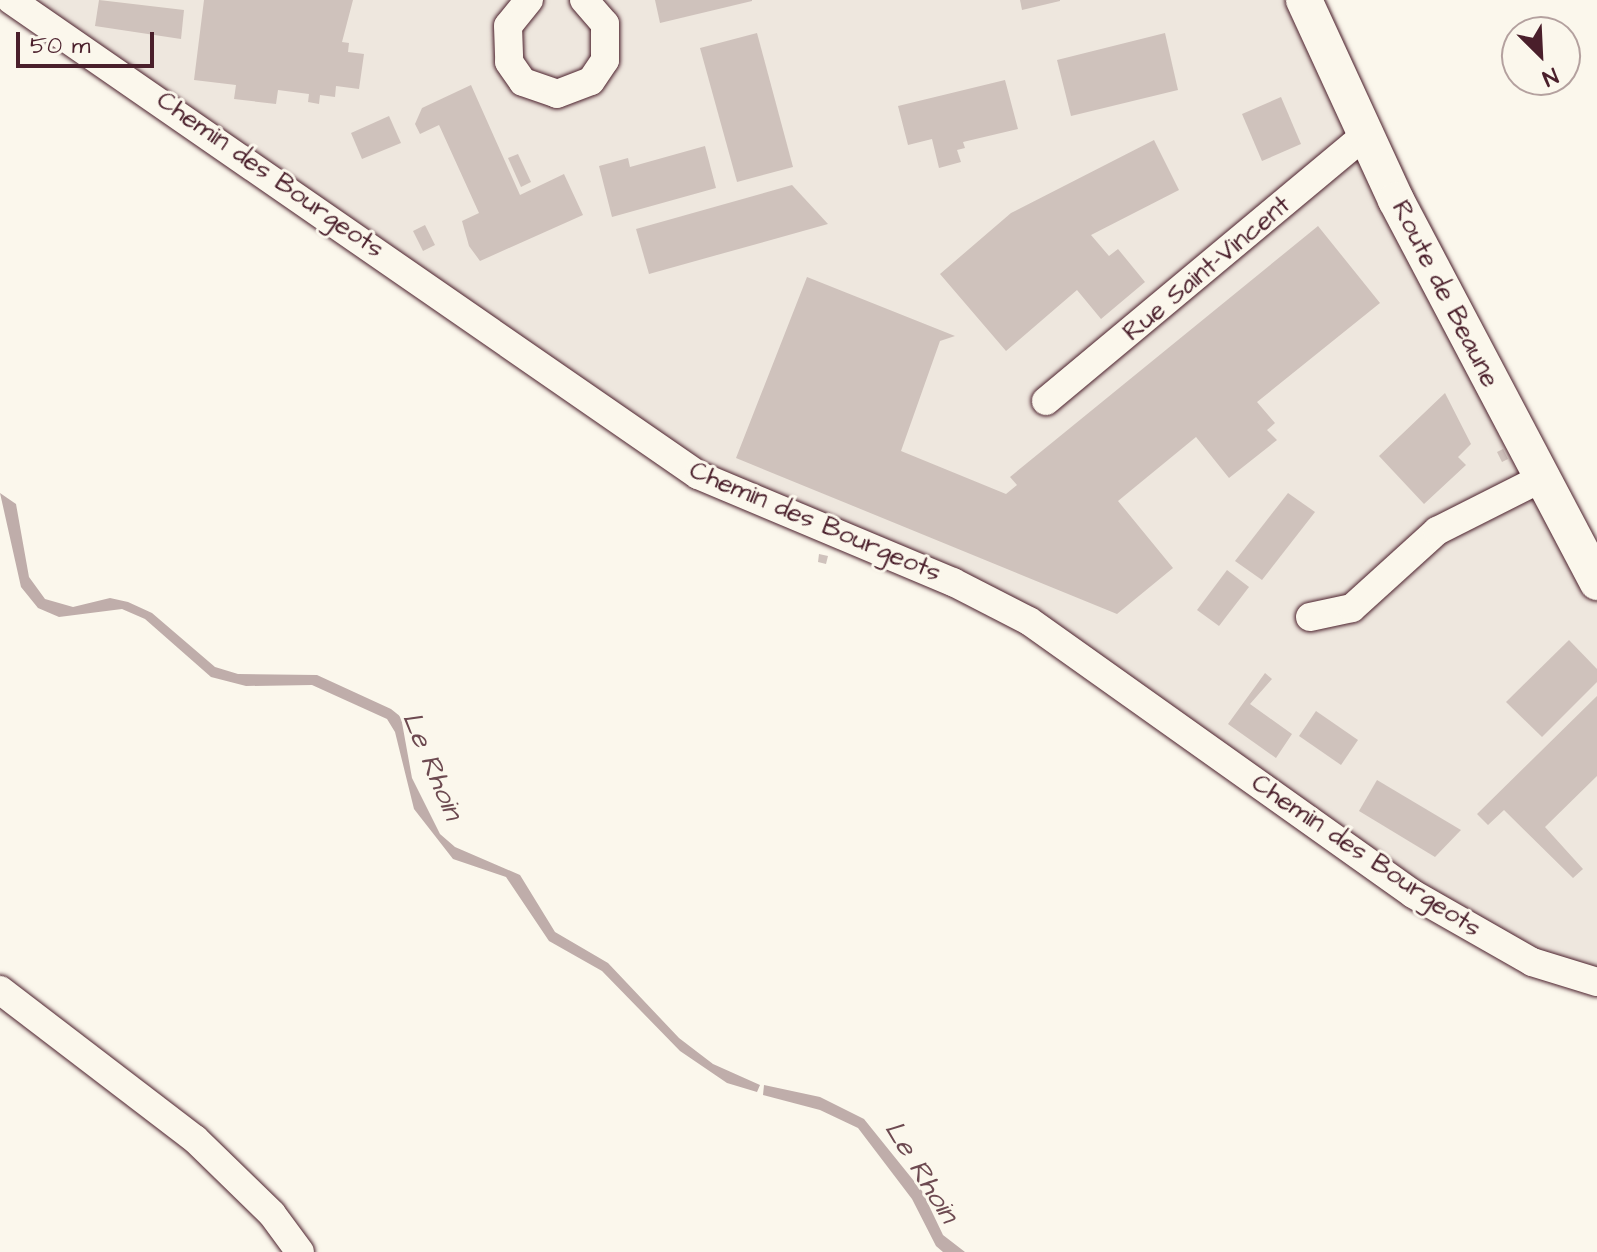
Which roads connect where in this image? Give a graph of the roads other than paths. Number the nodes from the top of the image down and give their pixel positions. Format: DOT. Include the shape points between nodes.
graph roads {
  1 [pos="11,0"];
  2 [pos="584,0"];
  3 [pos="1304,0"];
  4 [pos="513,5"];
  5 [pos="1366,134"];
  6 [pos="1046,401"];
  7 [pos="1542,478"];
  8 [pos="1597,582"];
  9 [pos="1310,617"];
  10 [pos="1597,982"];
  11 [pos="0,990"];
  12 [pos="300,1252"];
  1 -- 10 [label="street, Chemin des Bourgeots" via="698,475 953,582 1029,621 1413,894 1532,962"];
  2 -- 4 [label="street" via="605,24 608,48 591,81 570,93 533,89 515,73 505,38"];
  3 -- 5 [label="main road, Route de Beaune"];
  5 -- 6 [label="street, Rue Saint-Vincent"];
  5 -- 7 [label="main road, Route de Beaune"];
  7 -- 8 [label="main road, Route de Beaune"];
  7 -- 9 [label="street" via="1437,531 1352,608"];
  11 -- 12 [label="street" via="195,1139 272,1214"];
}
